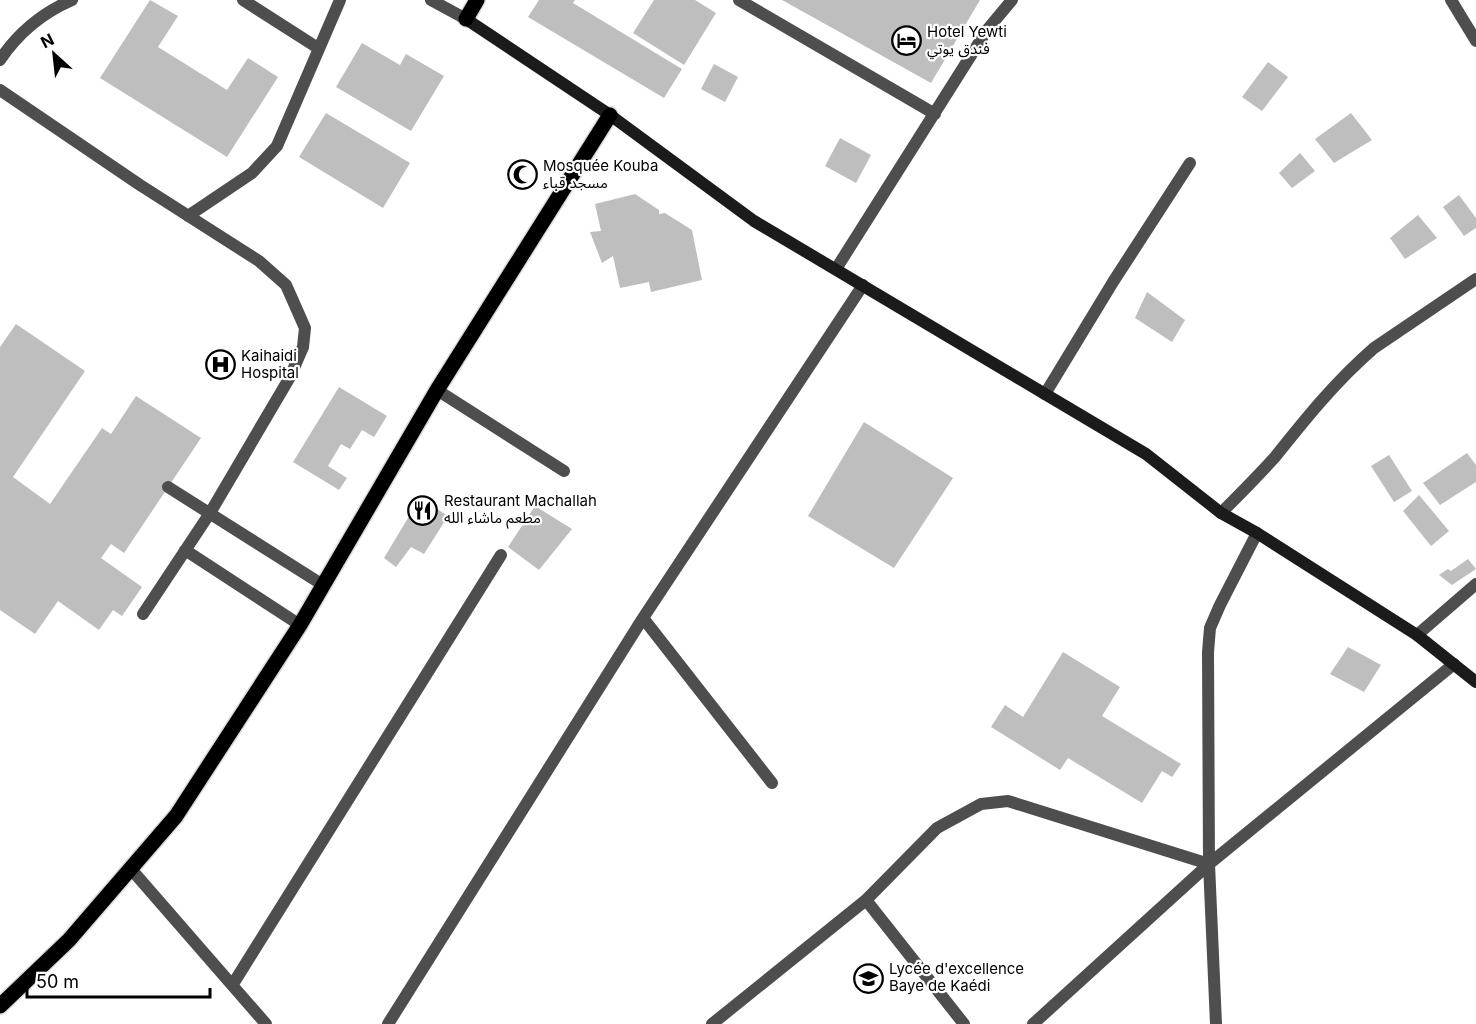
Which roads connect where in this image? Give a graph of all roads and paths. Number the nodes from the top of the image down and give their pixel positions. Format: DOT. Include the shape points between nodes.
graph roads {
  1 [pos="72,0"];
  2 [pos="243,0"];
  3 [pos="340,0"];
  4 [pos="431,0"];
  5 [pos="477,0"];
  6 [pos="739,0"];
  7 [pos="1012,0"];
  8 [pos="1451,0"];
  9 [pos="466,19"];
  10 [pos="1476,41"];
  11 [pos="318,48"];
  12 [pos="0,60"];
  13 [pos="0,90"];
  14 [pos="935,114"];
  15 [pos="610,115"];
  16 [pos="1190,163"];
  17 [pos="189,216"];
  18 [pos="836,268"];
  19 [pos="1476,279"];
  20 [pos="863,285"];
  21 [pos="437,390"];
  22 [pos="1045,394"];
  23 [pos="564,471"];
  24 [pos="168,487"];
  25 [pos="210,513"];
  26 [pos="1221,513"];
  27 [pos="1257,533"];
  28 [pos="185,550"];
  29 [pos="501,555"];
  30 [pos="1476,584"];
  31 [pos="322,585"];
  32 [pos="143,614"];
  33 [pos="643,618"];
  34 [pos="300,625"];
  35 [pos="1417,635"];
  36 [pos="1454,664"];
  37 [pos="1476,682"];
  38 [pos="772,783"];
  39 [pos="1209,864"];
  40 [pos="131,869"];
  41 [pos="866,900"];
  42 [pos="233,984"];
  43 [pos="1,1005"];
  44 [pos="266,1024"];
  45 [pos="388,1024"];
  46 [pos="712,1024"];
  47 [pos="964,1024"];
  48 [pos="1033,1024"];
  49 [pos="1216,1024"];
  1 -- 12 [label="street" via="38,19"];
  2 -- 11 [label="street"];
  3 -- 11 [label="street"];
  4 -- 9 [label="street"];
  5 -- 9 [label="main road"];
  6 -- 14 [label="street"];
  7 -- 14 [label="street" via="987,30"];
  8 -- 10 [label="street"];
  9 -- 15 [label="street"];
  11 -- 17 [label="street" via="277,146 252,173"];
  13 -- 17 [label="street"];
  14 -- 18 [label="street"];
  15 -- 18 [label="street" via="754,221"];
  15 -- 21 [label="main road"];
  16 -- 22 [label="street"];
  17 -- 25 [label="street" via="259,261 286,285 305,328 303,347 290,377"];
  18 -- 20 [label="street"];
  19 -- 26 [label="street" via="1359,361"];
  20 -- 22 [label="street"];
  20 -- 33 [label="street"];
  21 -- 23 [label="street"];
  21 -- 31 [label="main road"];
  22 -- 26 [label="street" via="1146,454"];
  24 -- 25 [label="street"];
  25 -- 28 [label="street"];
  25 -- 31 [label="street"];
  26 -- 27 [label="street"];
  27 -- 35 [label="street"];
  27 -- 39 [label="street" via="1210,628"];
  28 -- 32 [label="street"];
  28 -- 34 [label="street"];
  29 -- 42 [label="street"];
  30 -- 35 [label="street"];
  31 -- 34 [label="main road"];
  33 -- 38 [label="street"];
  33 -- 45 [label="street"];
  34 -- 40 [label="main road" via="176,816"];
  35 -- 36 [label="street"];
  36 -- 37 [label="street"];
  36 -- 39 [label="street"];
  39 -- 41 [label="street" via="1008,801 981,804 937,828"];
  39 -- 48 [label="street"];
  39 -- 49 [label="street"];
  40 -- 42 [label="street"];
  40 -- 43 [label="main road" via="69,940"];
  41 -- 46 [label="street"];
  41 -- 47 [label="street"];
  42 -- 44 [label="street"];
}
